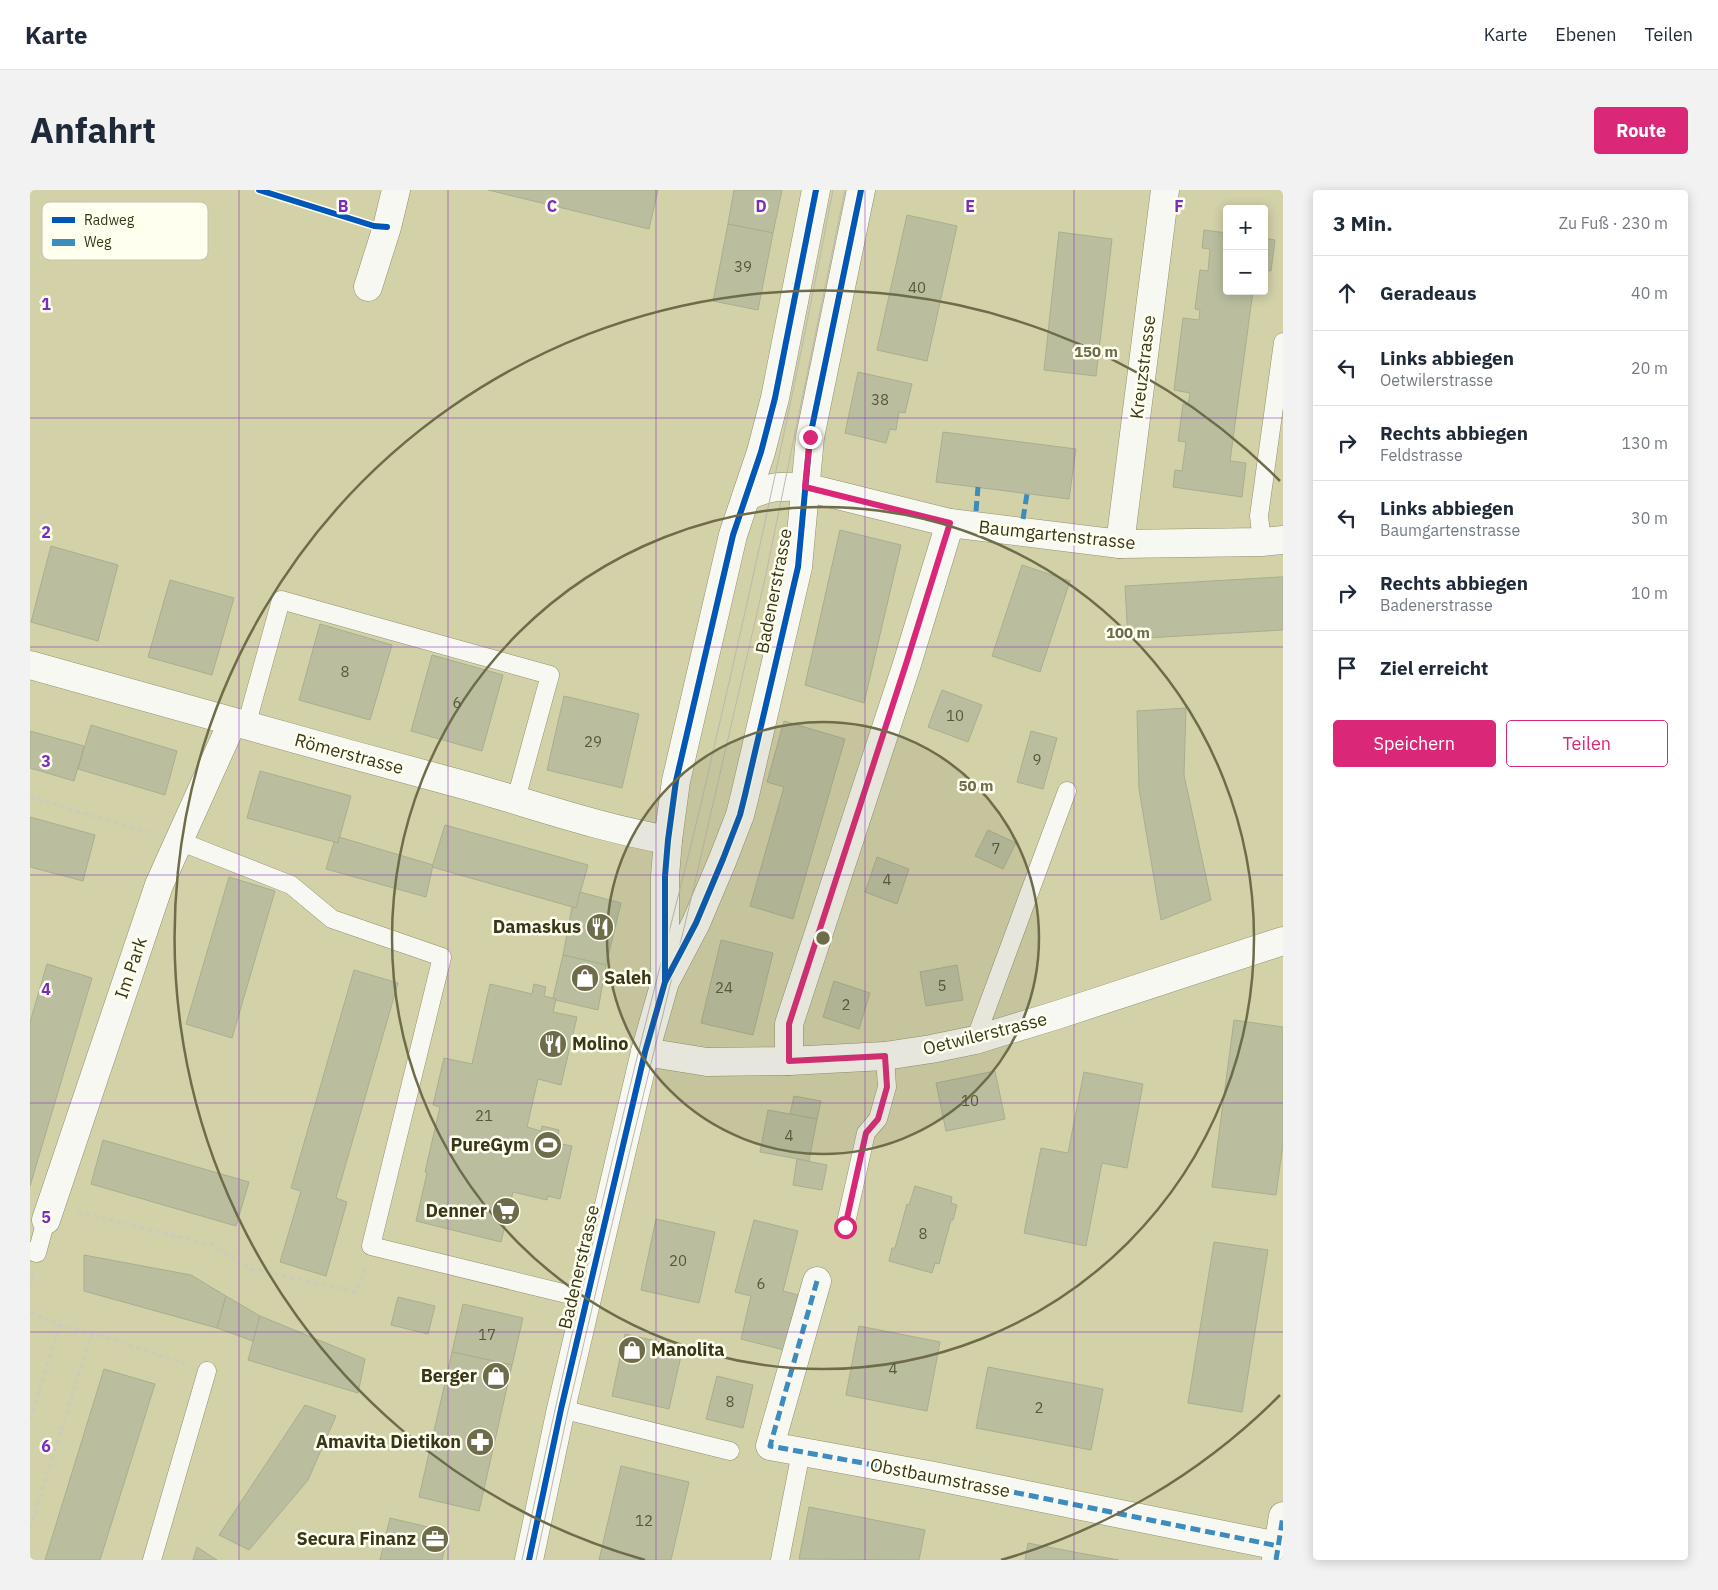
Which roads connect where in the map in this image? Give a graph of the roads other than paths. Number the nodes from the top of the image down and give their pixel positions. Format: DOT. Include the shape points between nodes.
graph roads {
  1 [pos="396,190"];
  2 [pos="816,190"];
  3 [pos="861,190"];
  4 [pos="1165,190"];
  5 [pos="368,287"];
  6 [pos="1283,342"];
  7 [pos="805,487"];
  8 [pos="746,497"];
  9 [pos="950,523"];
  10 [pos="1272,541"];
  11 [pos="1120,544"];
  12 [pos="30,665"];
  13 [pos="239,725"];
  14 [pos="1067,791"];
  15 [pos="516,799"];
  16 [pos="668,840"];
  17 [pos="179,841"];
  18 [pos="1283,940"];
  19 [pos="665,982"];
  20 [pos="975,1040"];
  21 [pos="645,1052"];
  22 [pos="885,1056"];
  23 [pos="789,1061"];
  24 [pos="48,1213"];
  25 [pos="845,1227"];
  26 [pos="30,1251"];
  27 [pos="817,1281"];
  28 [pos="587,1299"];
  29 [pos="207,1371"];
  30 [pos="561,1409"];
  31 [pos="730,1450"];
  32 [pos="802,1452"];
  33 [pos="1283,1516"];
  34 [pos="1277,1553"];
  35 [pos="152,1560"];
  36 [pos="529,1560"];
  37 [pos="780,1560"];
  1 -- 5 [label="street"];
  2 -- 8 [label="street, Badenerstrasse" via="774,398"];
  3 -- 7 [label="street, Badenerstrasse" via="810,437"];
  4 -- 11 [label="street, Kreuzstrasse"];
  6 -- 10 [label="lane" via="1259,516"];
  7 -- 8 [label="street, Baumgartenstrasse" via="764,489"];
  7 -- 9 [label="street, Baumgartenstrasse"];
  7 -- 19 [label="street, Badenerstrasse" via="798,567 740,815 696,923"];
  8 -- 16 [label="street, Badenerstrasse" via="733,535 676,781"];
  9 -- 11 [label="street, Baumgartenstrasse"];
  9 -- 23 [label="street" via="789,1024"];
  10 -- 11 [label="street, Baumgartenstrasse"];
  12 -- 13 [label="street, Römerstrasse"];
  13 -- 15 [label="street, Römerstrasse"];
  13 -- 15 [label="lane" via="281,600 550,675"];
  13 -- 17 [label="street, Im Park"];
  14 -- 20 [label="lane"];
  15 -- 16 [label="street, Römerstrasse" via="633,834"];
  16 -- 19 [label="street, Badenerstrasse"];
  17 -- 24 [label="street, Im Park" via="159,885"];
  17 -- 28 [label="lane" via="291,885 332,919 442,957 371,1246"];
  18 -- 20 [label="street, Oetwilerstrasse"];
  19 -- 21 [label="street, Badenerstrasse"];
  20 -- 22 [label="street, Oetwilerstrasse"];
  21 -- 23 [label="street, Oetwilerstrasse" via="708,1062"];
  21 -- 28 [label="street, Badenerstrasse"];
  22 -- 23 [label="street, Oetwilerstrasse"];
  22 -- 25 [label="lane" via="887,1087 878,1119 866,1133"];
  24 -- 26 [label="lane" via="37,1253"];
  27 -- 32 [label="street, Obstbaumstrasse" via="770,1446"];
  28 -- 30 [label="street, Badenerstrasse"];
  29 -- 35 [label="lane"];
  30 -- 31 [label="lane"];
  30 -- 36 [label="street, Badenerstrasse"];
  32 -- 34 [label="street, Obstbaumstrasse" via="934,1476"];
  32 -- 37 [label="lane"];
  33 -- 34 [label="street"];
}
